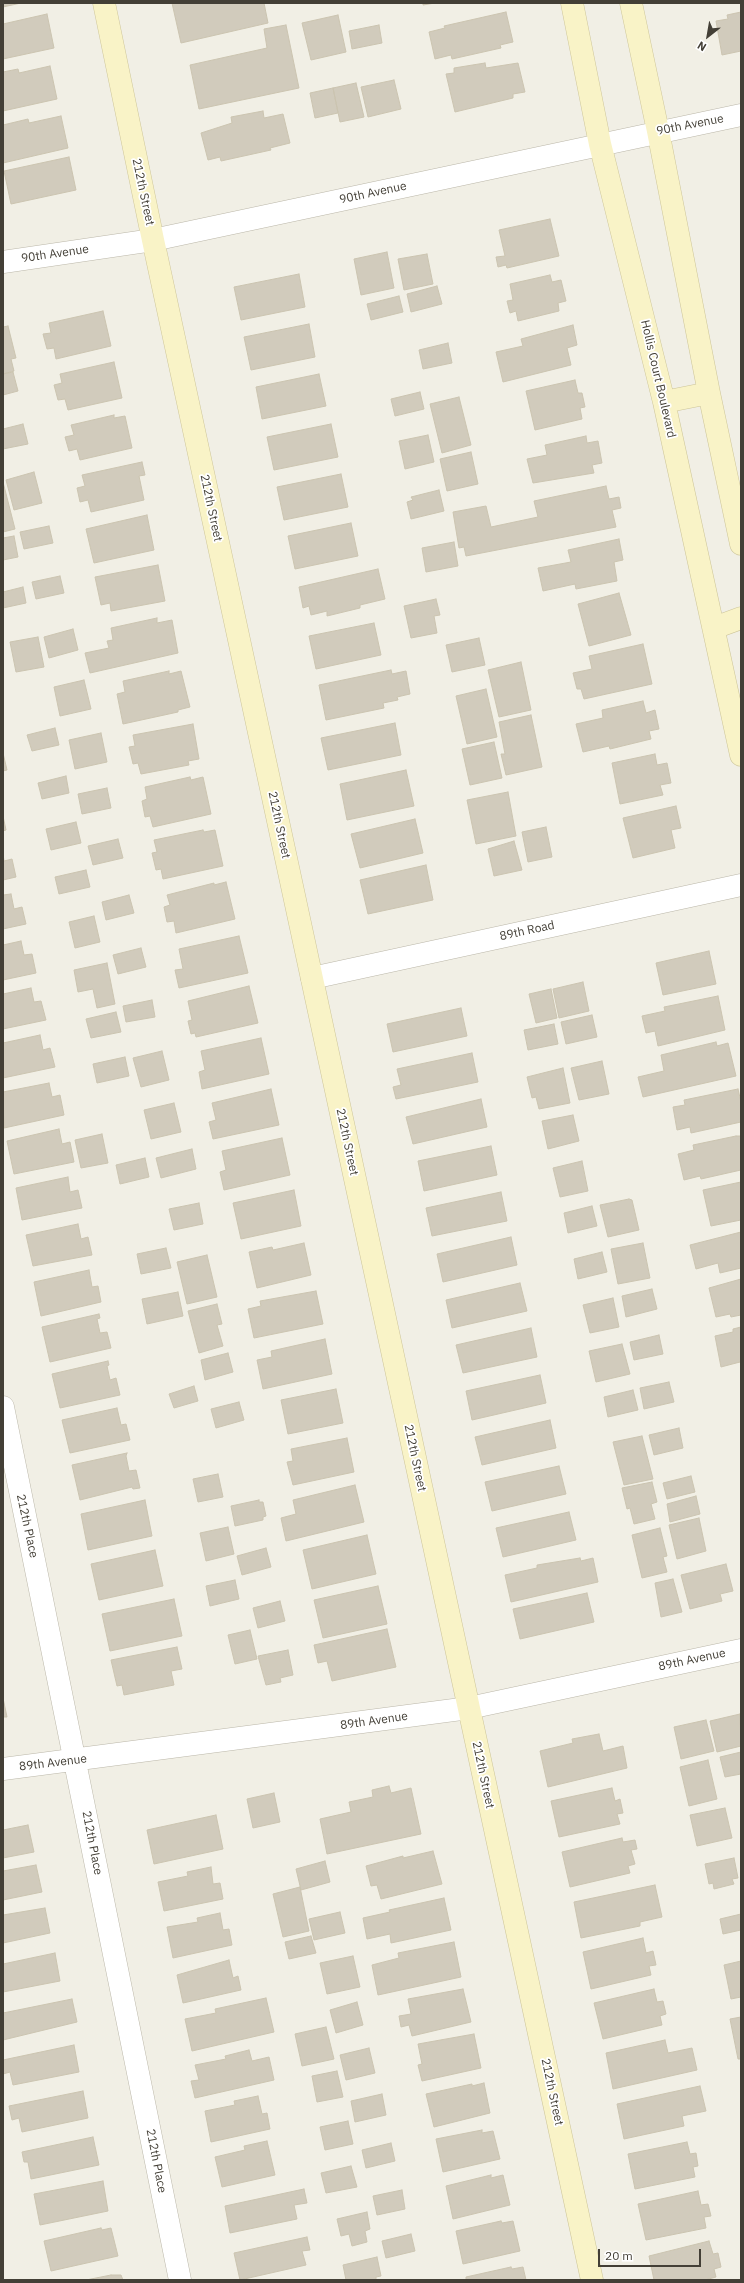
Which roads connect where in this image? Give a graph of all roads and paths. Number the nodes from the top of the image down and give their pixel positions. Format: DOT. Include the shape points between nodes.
graph roads {
  1 [pos="104,3"];
  2 [pos="572,3"];
  3 [pos="631,3"];
  4 [pos="741,115"];
  5 [pos="658,131"];
  6 [pos="600,144"];
  7 [pos="152,240"];
  8 [pos="3,262"];
  9 [pos="708,393"];
  10 [pos="664,402"];
  11 [pos="741,544"];
  12 [pos="741,618"];
  13 [pos="714,628"];
  14 [pos="741,756"];
  15 [pos="741,885"];
  16 [pos="312,978"];
  17 [pos="3,1407"];
  18 [pos="741,1650"];
  19 [pos="469,1708"];
  20 [pos="75,1760"];
  21 [pos="3,1770"];
  22 [pos="180,2280"];
  23 [pos="592,2280"];
  1 -- 7 [label="main road, 212th Street"];
  2 -- 6 [label="main road, Hollis Court Boulevard"];
  3 -- 5 [label="main road"];
  4 -- 5 [label="street, 90th Avenue"];
  5 -- 6 [label="street, 90th Avenue"];
  5 -- 9 [label="main road"];
  6 -- 7 [label="street, 90th Avenue"];
  6 -- 10 [label="main road, Hollis Court Boulevard"];
  7 -- 8 [label="street, 90th Avenue"];
  7 -- 16 [label="main road, 212th Street"];
  9 -- 10 [label="main road"];
  9 -- 11 [label="main road"];
  10 -- 13 [label="main road, Hollis Court Boulevard"];
  12 -- 13 [label="main road"];
  13 -- 14 [label="main road, Hollis Court Boulevard"];
  15 -- 16 [label="street, 89th Road"];
  16 -- 19 [label="main road, 212th Street"];
  17 -- 20 [label="street, 212th Place"];
  18 -- 19 [label="street, 89th Avenue"];
  19 -- 20 [label="street, 89th Avenue"];
  19 -- 23 [label="main road, 212th Street"];
  20 -- 21 [label="street, 89th Avenue"];
  20 -- 22 [label="street, 212th Place"];
}
